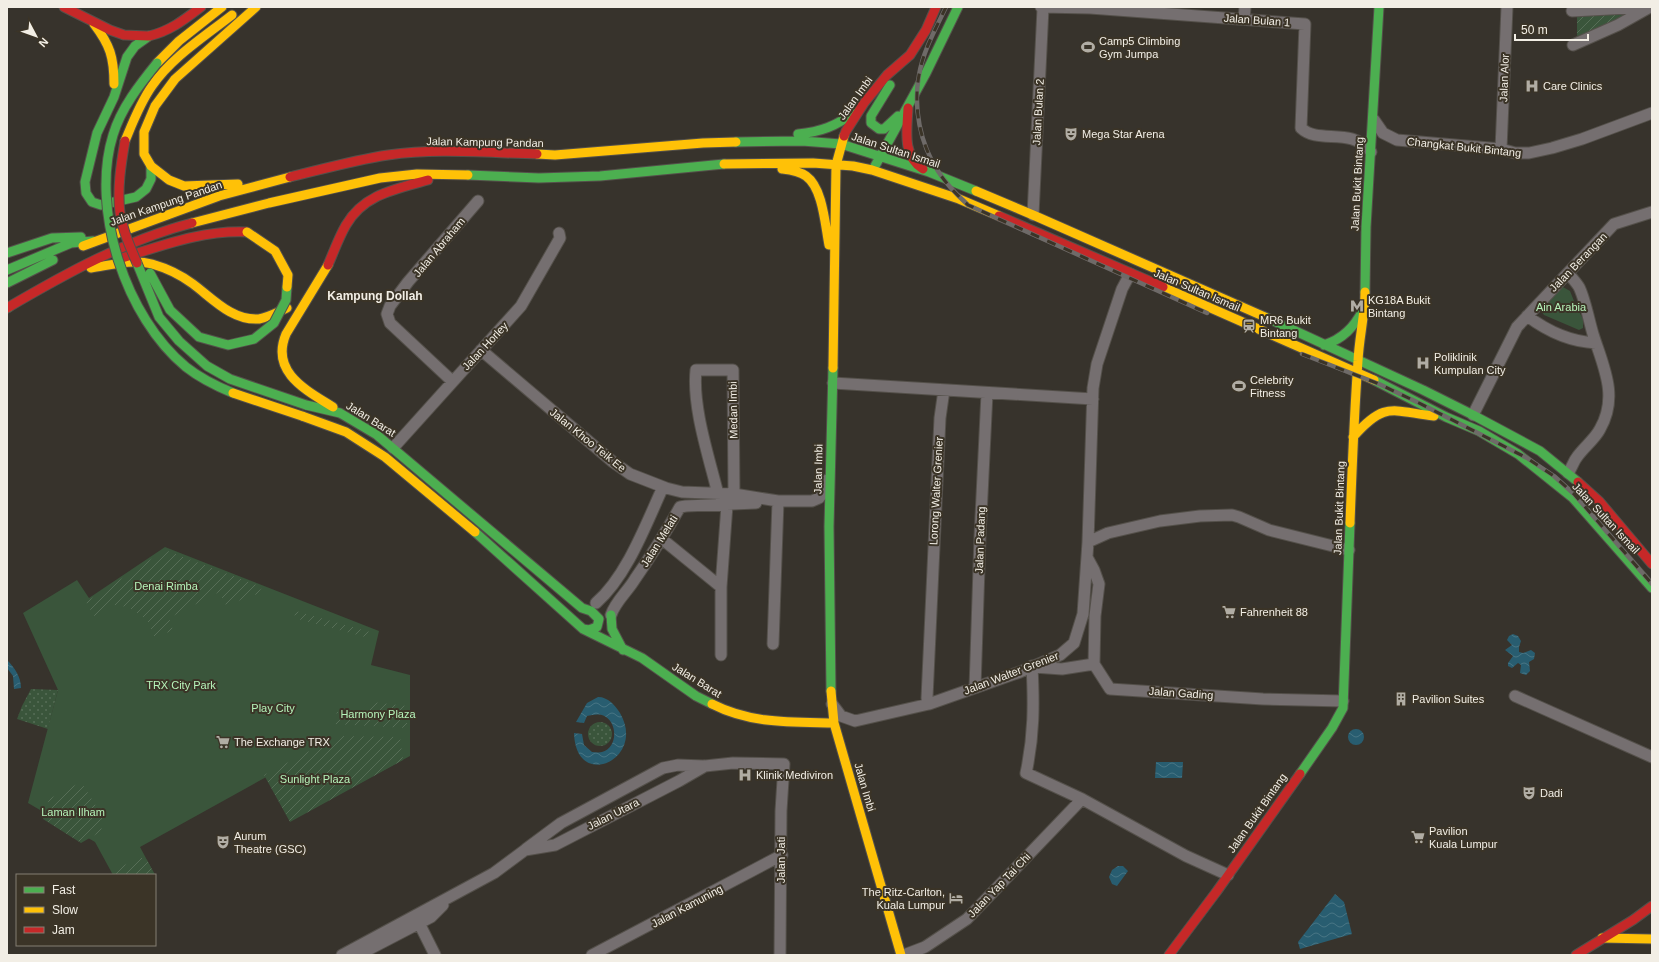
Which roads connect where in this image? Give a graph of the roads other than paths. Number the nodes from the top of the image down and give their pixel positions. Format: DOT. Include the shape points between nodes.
graph roads {
  1 [pos="64,7"];
  2 [pos="201,7"];
  3 [pos="222,7"];
  4 [pos="242,7"];
  5 [pos="256,7"];
  6 [pos="958,7"];
  7 [pos="1042,7"];
  8 [pos="1244,7"];
  9 [pos="1379,7"];
  10 [pos="1507,7"];
  11 [pos="1650,7"];
  12 [pos="932,10"];
  13 [pos="1572,10"];
  14 [pos="90,19"];
  15 [pos="1244,19"];
  16 [pos="148,36"];
  17 [pos="1573,45"];
  18 [pos="910,55"];
  19 [pos="114,97"];
  20 [pos="867,100"];
  21 [pos="908,107"];
  22 [pos="1652,113"];
  23 [pos="1374,120"];
  24 [pos="703,143"];
  25 [pos="841,144"];
  26 [pos="1501,149"];
  27 [pos="1371,152"];
  28 [pos="880,157"];
  29 [pos="727,164"];
  30 [pos="745,164"];
  31 [pos="836,165"];
  32 [pos="151,166"];
  33 [pos="872,170"];
  34 [pos="929,172"];
  35 [pos="454,174"];
  36 [pos="267,183"];
  37 [pos="478,201"];
  38 [pos="1652,212"];
  39 [pos="1033,215"];
  40 [pos="559,233"];
  41 [pos="126,237"];
  42 [pos="93,241"];
  43 [pos="7,253"];
  44 [pos="91,268"];
  45 [pos="7,270"];
  46 [pos="326,270"];
  47 [pos="1568,273"];
  48 [pos="1130,274"];
  49 [pos="835,276"];
  50 [pos="55,280"];
  51 [pos="7,282"];
  52 [pos="1365,306"];
  53 [pos="8,308"];
  54 [pos="1527,316"];
  55 [pos="1596,342"];
  56 [pos="1324,345"];
  57 [pos="481,350"];
  58 [pos="1358,360"];
  59 [pos="1358,372"];
  60 [pos="452,381"];
  61 [pos="832,383"];
  62 [pos="944,390"];
  63 [pos="987,393"];
  64 [pos="1093,399"];
  65 [pos="340,413"];
  66 [pos="1473,415"];
  67 [pos="1446,416"];
  68 [pos="1353,437"];
  69 [pos="393,448"];
  70 [pos="830,464"];
  71 [pos="1568,473"];
  72 [pos="663,487"];
  73 [pos="718,494"];
  74 [pos="734,494"];
  75 [pos="778,501"];
  76 [pos="727,504"];
  77 [pos="662,539"];
  78 [pos="1088,542"];
  79 [pos="1349,550"];
  80 [pos="1087,557"];
  81 [pos="1652,564"];
  82 [pos="614,584"];
  83 [pos="721,587"];
  84 [pos="1652,588"];
  85 [pos="625,594"];
  86 [pos="612,599"];
  87 [pos="596,603"];
  88 [pos="582,608"];
  89 [pos="611,616"];
  90 [pos="583,628"];
  91 [pos="773,644"];
  92 [pos="623,650"];
  93 [pos="721,655"];
  94 [pos="1094,664"];
  95 [pos="1032,666"];
  96 [pos="975,688"];
  97 [pos="1515,696"];
  98 [pos="1343,701"];
  99 [pos="831,703"];
  100 [pos="929,704"];
  101 [pos="834,723"];
  102 [pos="1652,757"];
  103 [pos="784,764"];
  104 [pos="705,766"];
  105 [pos="1082,799"];
  106 [pos="525,850"];
  107 [pos="782,855"];
  108 [pos="1228,875"];
  109 [pos="451,896"];
  110 [pos="1652,906"];
  111 [pos="419,923"];
  112 [pos="1602,938"];
  113 [pos="1652,939"];
  114 [pos="342,955"];
  115 [pos="358,955"];
  116 [pos="435,955"];
  117 [pos="592,955"];
  118 [pos="780,955"];
  119 [pos="901,955"];
  120 [pos="904,955"];
  121 [pos="1169,955"];
  122 [pos="1576,955"];
  1 -- 14 [label="main road"];
  2 -- 16 [label="main road" via="164,32"];
  3 -- 90 [label="main road, Jalan Barat, bridge" via="179,41 157,63 126,106 112,136 105,193 107,218 113,243 135,299 145,317 166,347 185,366 206,380 229,391 346,432 385,457 452,512"];
  4 -- 41 [label="main road, bridge" via="170,65 152,85 138,110 125,141 120,169 120,212"];
  5 -- 32 [label="main road" via="175,79 155,106 144,132 144,154"];
  6 -- 21 [label="main road"];
  7 -- 15 [label="street, Jalan Bulan 1"];
  7 -- 39 [label="street, Jalan Bulan 2"];
  8 -- 15 [label="street"];
  9 -- 23 [label="main road, Jalan Bukit Bintang"];
  10 -- 26 [label="street, Jalan Alor"];
  11 -- 13 [label="street"];
  11 -- 17 [label="street"];
  12 -- 18 [label="main road, Jalan Imbi" via="926,30"];
  14 -- 16 [label="main road" via="124,35"];
  14 -- 19 [label="main road" via="108,42 113,54"];
  15 -- 27 [label="street, Jalan Bulan 1" via="1305,24 1301,128 1309,134 1356,140"];
  16 -- 19 [label="main road" via="135,46 127,57"];
  18 -- 20 [label="main road, Jalan Imbi" via="887,75"];
  18 -- 21 [label="main road" via="876,106 871,123 879,129 884,129"];
  19 -- 32 [label="main road" via="97,133 85,182 86,193 92,202 101,205 136,196 146,189"];
  20 -- 24 [label="main road" via="842,122 820,131 787,135 714,136"];
  20 -- 25 [label="main road, Jalan Imbi" via="846,131"];
  21 -- 28 [label="main road"];
  21 -- 34 [label="main road" via="907,133 910,155 916,166"];
  22 -- 26 [label="street, Changkat Bukit Bintang" via="1552,148 1522,153"];
  23 -- 26 [label="street, Changkat Bukit Bintang" via="1383,133 1397,140"];
  23 -- 27 [label="main road, Jalan Bukit Bintang"];
  24 -- 25 [label="main road, Jalan Kampung Pandan" via="802,141"];
  24 -- 29 [label="main road" via="713,150 767,149 772,158"];
  24 -- 36 [label="main road, Jalan Kampung Pandan" via="555,155 444,151 389,155"];
  25 -- 28 [label="main road, Jalan Sultan Ismail"];
  25 -- 31 [label="main road, Jalan Imbi"];
  25 -- 33 [label="main road"];
  27 -- 52 [label="main road, Jalan Bukit Bintang" via="1366,227"];
  28 -- 33 [label="main road"];
  28 -- 34 [label="main road, Jalan Sultan Ismail"];
  29 -- 30 [label="main road"];
  29 -- 35 [label="main road" via="600,176 539,178"];
  30 -- 31 [label="main road"];
  30 -- 49 [label="main road" via="799,171 810,179 819,194"];
  31 -- 33 [label="main road, Jalan Sultan Ismail"];
  31 -- 49 [label="main road, Jalan Imbi"];
  32 -- 36 [label="main road" via="169,180 184,186"];
  33 -- 48 [label="main road, Jalan Sultan Ismail" via="959,199"];
  34 -- 39 [label="main road, Jalan Sultan Ismail"];
  35 -- 46 [label="main road" via="380,193 364,203 351,216 340,234"];
  35 -- 50 [label="main road" via="380,178 187,224 131,243"];
  36 -- 42 [label="main road, Jalan Kampung Pandan" via="219,196"];
  37 -- 60 [label="street, Jalan Abraham" via="408,282 387,314 390,323"];
  38 -- 47 [label="street, Jalan Berangan" via="1614,224"];
  39 -- 56 [label="main road, Jalan Sultan Ismail" via="1247,308"];
  40 -- 57 [label="street, Jalan Horley" via="560,238 521,306"];
  41 -- 44 [label="main road, bridge" via="149,271 170,310 187,328 208,341 233,346 252,341 270,329 283,312 289,291 284,264 275,250 257,236 247,232 211,232"];
  41 -- 65 [label="main road, Jalan Barat, bridge" via="159,317 179,341 207,366 230,378 306,405"];
  42 -- 43 [label="main road" via="68,235 36,242"];
  42 -- 45 [label="main road" via="71,243"];
  42 -- 51 [label="main road, Jalan Kampung Pandan"];
  44 -- 46 [label="main road" via="126,263 152,264 176,274 220,306 248,319 276,315 304,294"];
  44 -- 50 [label="main road"];
  46 -- 65 [label="main road" via="286,335 281,349 282,360 292,379"];
  47 -- 54 [label="street, Jalan Berangan"];
  47 -- 55 [label="street" via="1579,288"];
  48 -- 59 [label="main road, Jalan Sultan Ismail"];
  48 -- 64 [label="street, Jalan Walter Grenier" via="1122,288 1097,364"];
  49 -- 61 [label="main road, Jalan Imbi"];
  50 -- 53 [label="main road"];
  52 -- 56 [label="main road" via="1360,317 1344,336"];
  52 -- 58 [label="main road, Jalan Bukit Bintang"];
  54 -- 55 [label="street" via="1537,324 1574,340"];
  54 -- 66 [label="street, Jalan Berangan" via="1517,327"];
  55 -- 71 [label="street" via="1605,366 1608,406 1600,430 1575,458"];
  56 -- 58 [label="main road, Jalan Sultan Ismail"];
  57 -- 60 [label="street, Jalan Horley"];
  57 -- 72 [label="street, Jalan Khoo Teik Ee" via="613,462 630,474"];
  58 -- 59 [label="main road, Jalan Bukit Bintang"];
  58 -- 66 [label="main road, Jalan Sultan Ismail"];
  59 -- 67 [label="main road, Jalan Sultan Ismail"];
  59 -- 68 [label="main road, Jalan Bukit Bintang"];
  60 -- 69 [label="street, Jalan Horley"];
  61 -- 62 [label="street"];
  61 -- 70 [label="main road, Jalan Imbi"];
  62 -- 63 [label="street"];
  62 -- 100 [label="street, Lorong Walter Grenier" via="940,418"];
  63 -- 64 [label="street"];
  63 -- 96 [label="street, Jalan Padang"];
  64 -- 78 [label="street, Jalan Walter Grenier"];
  65 -- 69 [label="main road, Jalan Barat" via="377,435"];
  66 -- 71 [label="main road, Jalan Sultan Ismail" via="1540,451"];
  67 -- 68 [label="main road" via="1384,410 1376,413"];
  67 -- 84 [label="main road, Jalan Sultan Ismail" via="1479,431 1542,472 1573,498"];
  68 -- 79 [label="main road, Jalan Bukit Bintang"];
  69 -- 88 [label="main road, Jalan Barat"];
  70 -- 75 [label="street, Jalan Khoo Teik Ee" via="823,493 819,498 812,501"];
  70 -- 99 [label="main road, Jalan Imbi"];
  71 -- 81 [label="main road, Jalan Sultan Ismail" via="1599,501"];
  72 -- 73 [label="street, Jalan Khoo Teik Ee" via="682,492"];
  72 -- 82 [label="street, Jalan Melati" via="640,539"];
  73 -- 74 [label="street, Jalan Khoo Teik Ee"];
  73 -- 74 [label="street, Medan Imbi" via="696,402 696,370 733,370"];
  74 -- 75 [label="street, Jalan Khoo Teik Ee"];
  75 -- 76 [label="street, Jalan Melati"];
  75 -- 91 [label="street"];
  76 -- 77 [label="street, Jalan Melati" via="680,508"];
  76 -- 83 [label="street"];
  77 -- 83 [label="street"];
  77 -- 85 [label="street, Jalan Melati"];
  78 -- 79 [label="street" via="1108,533 1160,521 1232,515 1269,530"];
  78 -- 80 [label="street, Jalan Walter Grenier"];
  79 -- 98 [label="main road, Jalan Bukit Bintang"];
  80 -- 94 [label="street" via="1099,584"];
  80 -- 95 [label="street, Jalan Walter Grenier" via="1083,614 1074,643 1060,655"];
  82 -- 86 [label="street"];
  82 -- 87 [label="street, Jalan Melati"];
  83 -- 93 [label="street"];
  85 -- 86 [label="street"];
  85 -- 89 [label="street, Jalan Melati"];
  86 -- 87 [label="street"];
  86 -- 89 [label="street"];
  87 -- 88 [label="street, Jalan Melati"];
  88 -- 90 [label="main road, Jalan Barat" via="599,618 597,627 589,630"];
  89 -- 92 [label="main road" via="612,629"];
  90 -- 92 [label="main road, Jalan Barat"];
  92 -- 101 [label="main road, Jalan Barat" via="642,658 696,696 726,711 769,721"];
  94 -- 95 [label="street" via="1062,670"];
  94 -- 98 [label="street, Jalan Gading" via="1110,689 1263,699"];
  95 -- 96 [label="street, Jalan Walter Grenier"];
  95 -- 105 [label="street" via="1034,714 1026,773"];
  96 -- 100 [label="street, Jalan Walter Grenier"];
  97 -- 102 [label="street"];
  98 -- 108 [label="main road, Jalan Bukit Bintang" via="1341,714 1332,728"];
  99 -- 100 [label="street, Jalan Walter Grenier" via="841,716 855,721"];
  99 -- 101 [label="main road, Jalan Imbi"];
  101 -- 119 [label="main road, Jalan Imbi"];
  103 -- 104 [label="street, Jalan Utara" via="733,763"];
  103 -- 107 [label="street, Jalan Jati"];
  104 -- 106 [label="street, Jalan Utara" via="554,844"];
  104 -- 106 [label="street" via="678,765 663,768 561,823"];
  105 -- 108 [label="street" via="1186,856"];
  105 -- 120 [label="street, Jalan Yap Tai Chi" via="967,920 925,947"];
  106 -- 109 [label="street, Jalan Utara" via="494,873"];
  107 -- 117 [label="street, Jalan Kamuning"];
  107 -- 118 [label="street, Jalan Jati"];
  108 -- 121 [label="main road, Jalan Bukit Bintang"];
  109 -- 111 [label="street, Jalan Utara" via="431,916"];
  109 -- 114 [label="street, Jalan Utara"];
  110 -- 112 [label="main road"];
  111 -- 115 [label="street, Jalan Utara"];
  111 -- 116 [label="street"];
  112 -- 113 [label="main road"];
  112 -- 122 [label="main road"];
}
